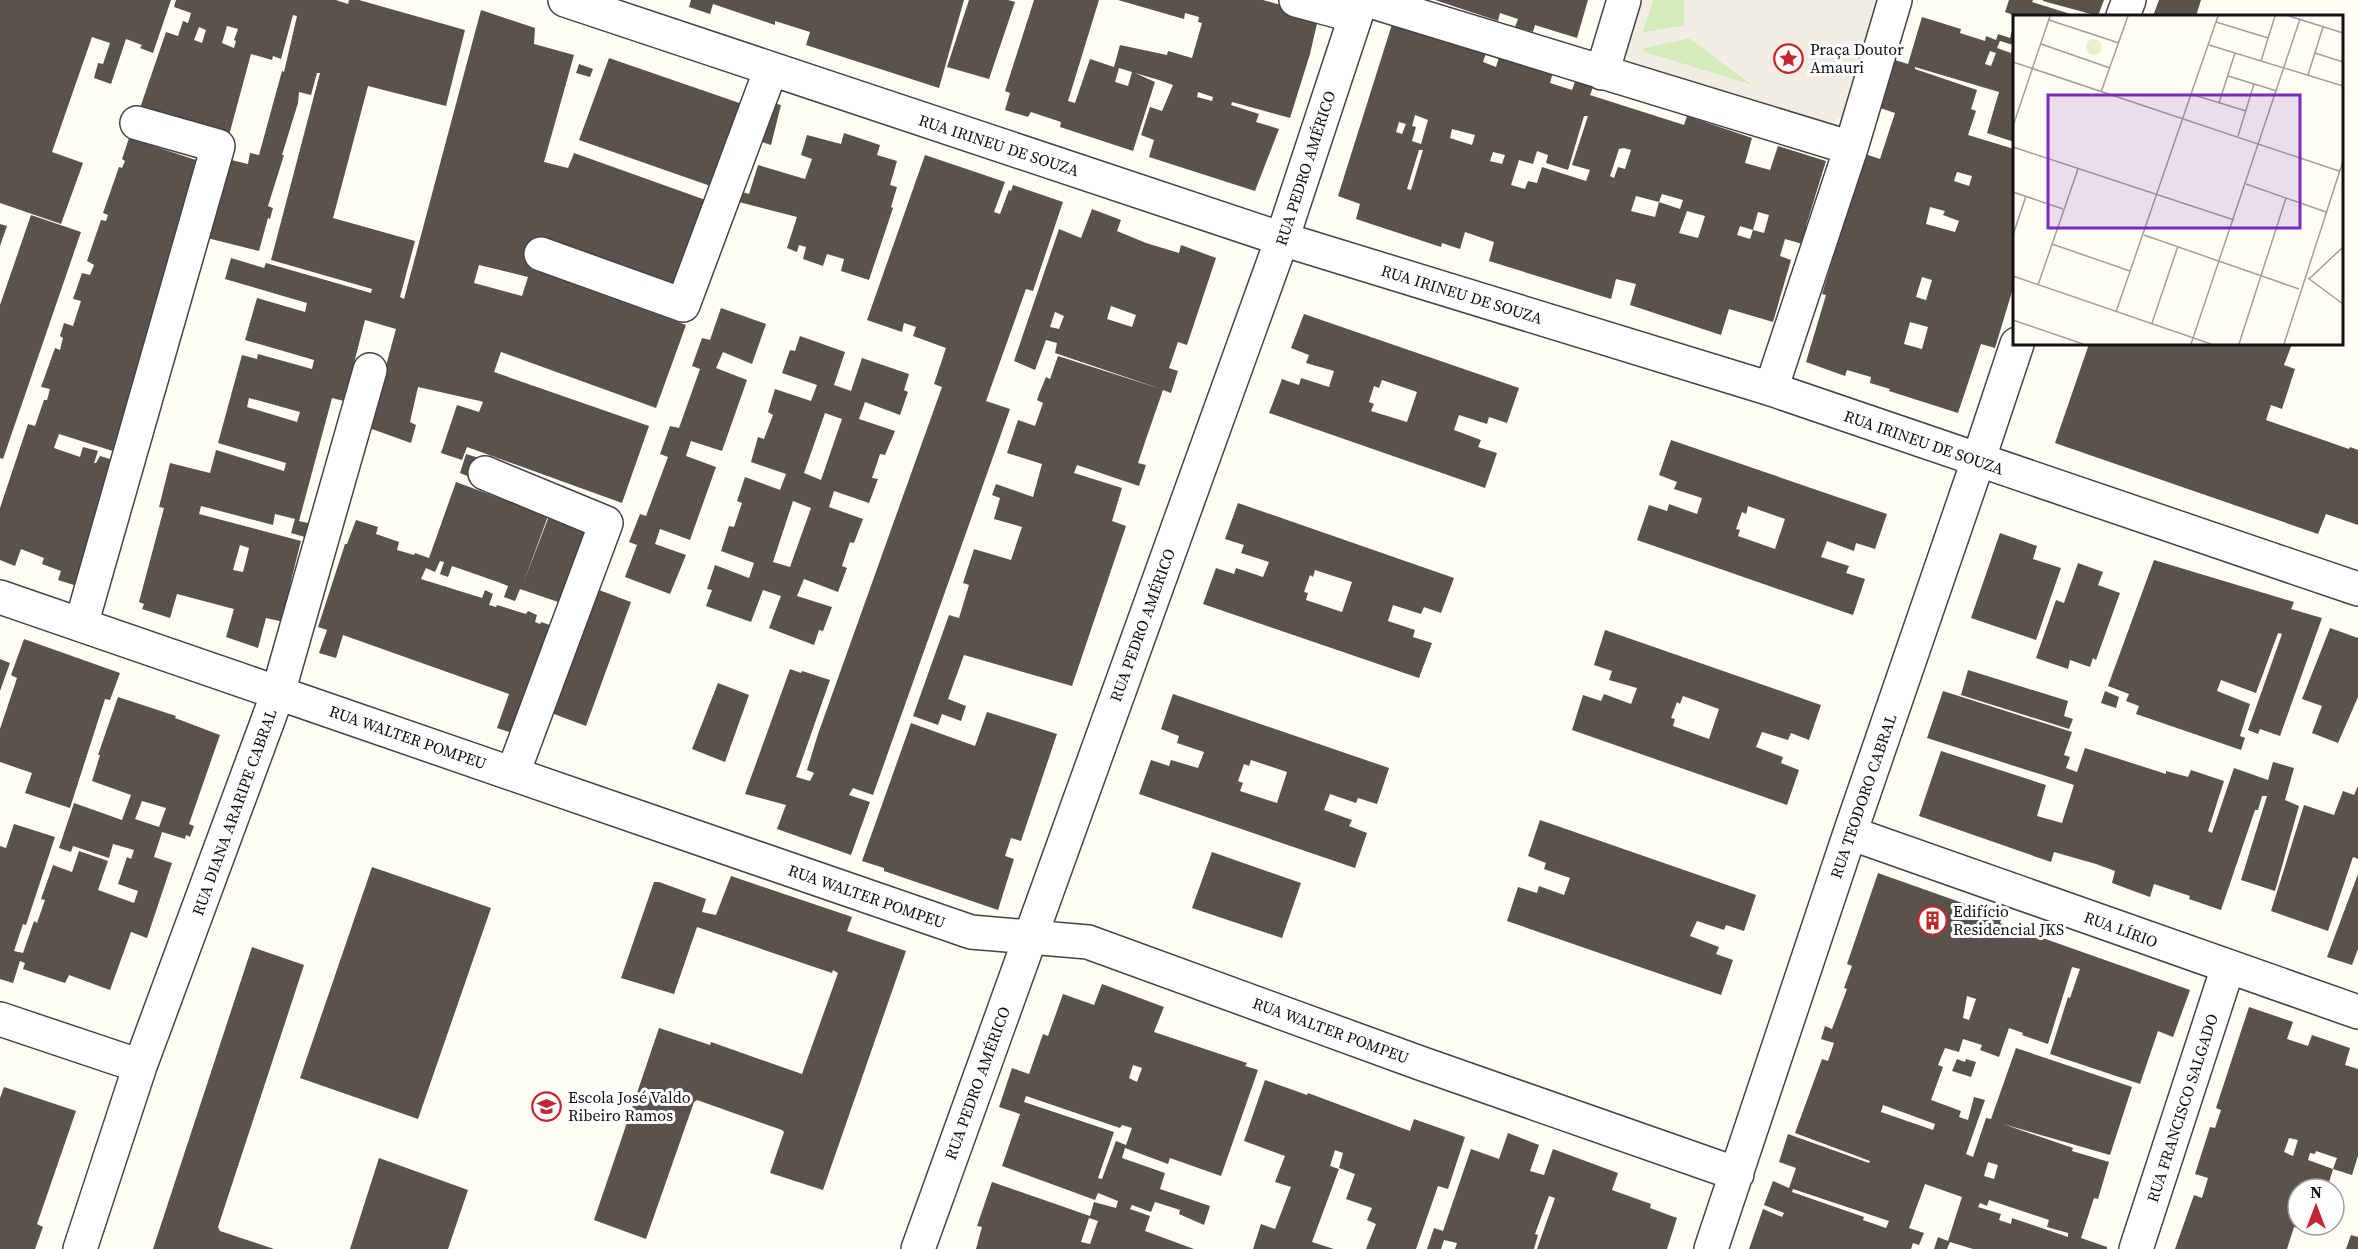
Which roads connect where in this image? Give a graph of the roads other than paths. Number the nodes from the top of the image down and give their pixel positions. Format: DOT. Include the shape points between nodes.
graph roads {
  1 [pos="565,0"];
  2 [pos="1296,0"];
  3 [pos="1624,0"];
  4 [pos="1895,0"];
  5 [pos="2129,0"];
  6 [pos="1361,5"];
  7 [pos="2123,15"];
  8 [pos="771,69"];
  9 [pos="1602,73"];
  10 [pos="137,123"];
  11 [pos="1851,148"];
  12 [pos="1282,239"];
  13 [pos="542,254"];
  14 [pos="2017,345"];
  15 [pos="370,370"];
  16 [pos="1771,389"];
  17 [pos="1978,461"];
  18 [pos="484,473"];
  19 [pos="2358,589"];
  20 [pos="0,597"];
  21 [pos="81,625"];
  22 [pos="278,693"];
  23 [pos="513,773"];
  24 [pos="1850,833"];
  25 [pos="1029,937"];
  26 [pos="2228,967"];
  27 [pos="2358,1012"];
  28 [pos="0,1018"];
  29 [pos="140,1066"];
  30 [pos="1737,1174"];
  31 [pos="81,1249"];
  32 [pos="918,1249"];
  33 [pos="1712,1249"];
  34 [pos="2136,1249"];
  1 -- 8 [label="street, RUA IRINEU DE SOUZA"];
  2 -- 6 [label="street"];
  3 -- 9 [label="street"];
  4 -- 11 [label="street"];
  5 -- 7 [label="street"];
  6 -- 9 [label="street"];
  6 -- 12 [label="street, RUA PEDRO AMÉRICO"];
  8 -- 12 [label="street, RUA IRINEU DE SOUZA"];
  8 -- 13 [label="street" via="684,306"];
  9 -- 11 [label="street"];
  10 -- 21 [label="street" via="218,146"];
  11 -- 16 [label="street"];
  12 -- 16 [label="street, RUA IRINEU DE SOUZA"];
  12 -- 25 [label="street, RUA PEDRO AMÉRICO"];
  14 -- 17 [label="street, RUA TEODORO CABRAL"];
  15 -- 22 [label="street, RUA DIANA ARARIPE CABRAL"];
  16 -- 17 [label="street, RUA IRINEU DE SOUZA"];
  17 -- 19 [label="street, RUA IRINEU DE SOUZA"];
  17 -- 24 [label="street, RUA TEODORO CABRAL"];
  18 -- 23 [label="street" via="606,523"];
  20 -- 21 [label="street, RUA WALTER POMPEU"];
  21 -- 22 [label="street, RUA WALTER POMPEU"];
  22 -- 23 [label="street, RUA WALTER POMPEU"];
  22 -- 29 [label="street, RUA DIANA ARARIPE CABRAL"];
  23 -- 25 [label="street, RUA WALTER POMPEU" via="971,932"];
  24 -- 26 [label="street, RUA LÍRIO"];
  24 -- 30 [label="street, RUA TEODORO CABRAL"];
  25 -- 30 [label="street, RUA WALTER POMPEU" via="1088,942"];
  25 -- 32 [label="street, RUA PEDRO AMÉRICO"];
  26 -- 27 [label="street, RUA LÍRIO"];
  26 -- 34 [label="street, RUA FRANCISCO SALGADO"];
  28 -- 29 [label="street"];
  29 -- 31 [label="street, RUA DIANA ARARIPE CABRAL"];
  30 -- 33 [label="street, RUA TEODORO CABRAL"];
}
